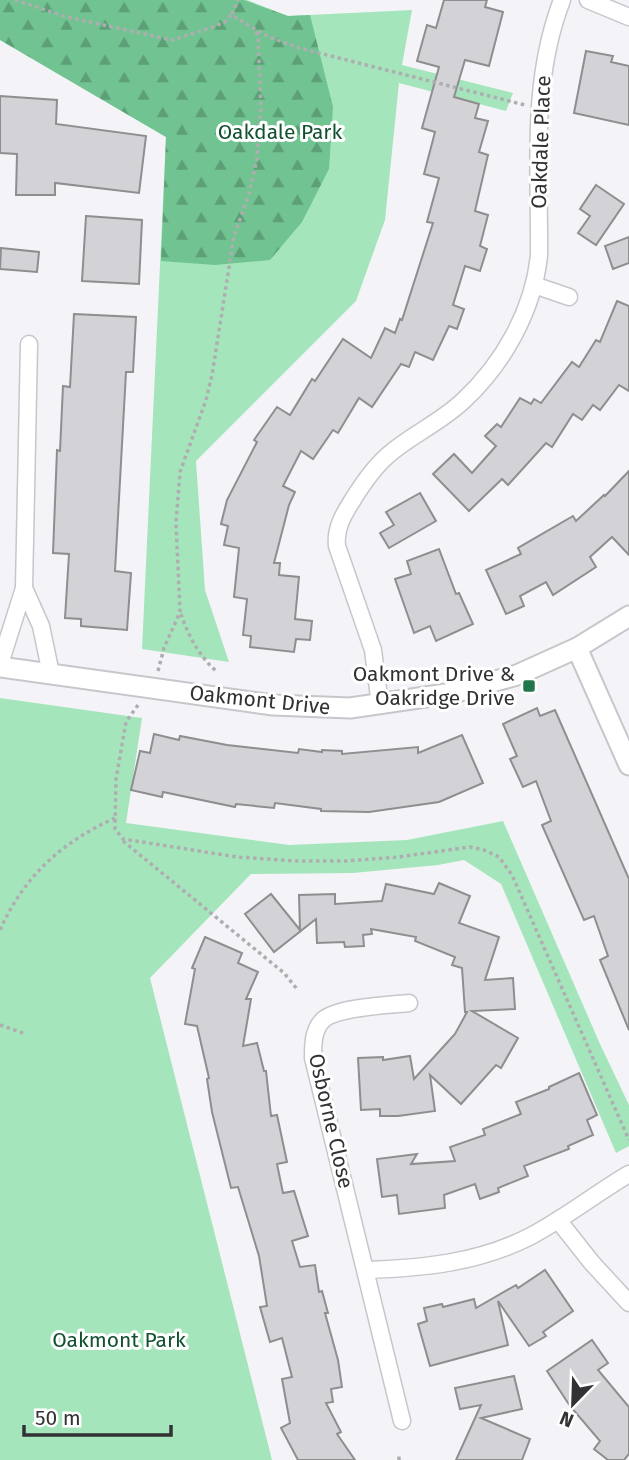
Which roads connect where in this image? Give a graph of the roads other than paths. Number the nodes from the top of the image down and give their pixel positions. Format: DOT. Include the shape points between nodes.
graph roads {
  1 [pos="562,0"];
  2 [pos="588,0"];
  3 [pos="629,17"];
  4 [pos="534,285"];
  5 [pos="569,297"];
  6 [pos="30,344"];
  7 [pos="24,588"];
  8 [pos="629,616"];
  9 [pos="577,648"];
  10 [pos="0,665"];
  11 [pos="51,674"];
  12 [pos="380,705"];
  13 [pos="629,765"];
  14 [pos="409,1003"];
  15 [pos="629,1174"];
  16 [pos="558,1220"];
  17 [pos="367,1270"];
  18 [pos="629,1303"];
  19 [pos="402,1421"];
  1 -- 4 [label="street, Oakdale Place" via="547,48 538,106 539,256"];
  2 -- 3 [label="street"];
  4 -- 5 [label="street"];
  4 -- 12 [label="street, Oakdale Place" via="508,345 480,383 451,411 376,466 339,527 337,546 373,650"];
  6 -- 7 [label="street"];
  7 -- 10 [label="street"];
  7 -- 11 [label="street" via="41,626"];
  8 -- 9 [label="street, Oakmont Drive"];
  9 -- 12 [label="street, Oakmont Drive" via="485,685"];
  9 -- 13 [label="street"];
  10 -- 11 [label="street, Oakmont Drive"];
  11 -- 12 [label="street, Oakmont Drive" via="273,705"];
  14 -- 17 [label="street, Osborne Close" via="332,1014 321,1021 314,1038 313,1058"];
  15 -- 16 [label="street"];
  16 -- 17 [label="street" via="471,1259"];
  16 -- 18 [label="street"];
  17 -- 19 [label="street, Osborne Close"];
}
